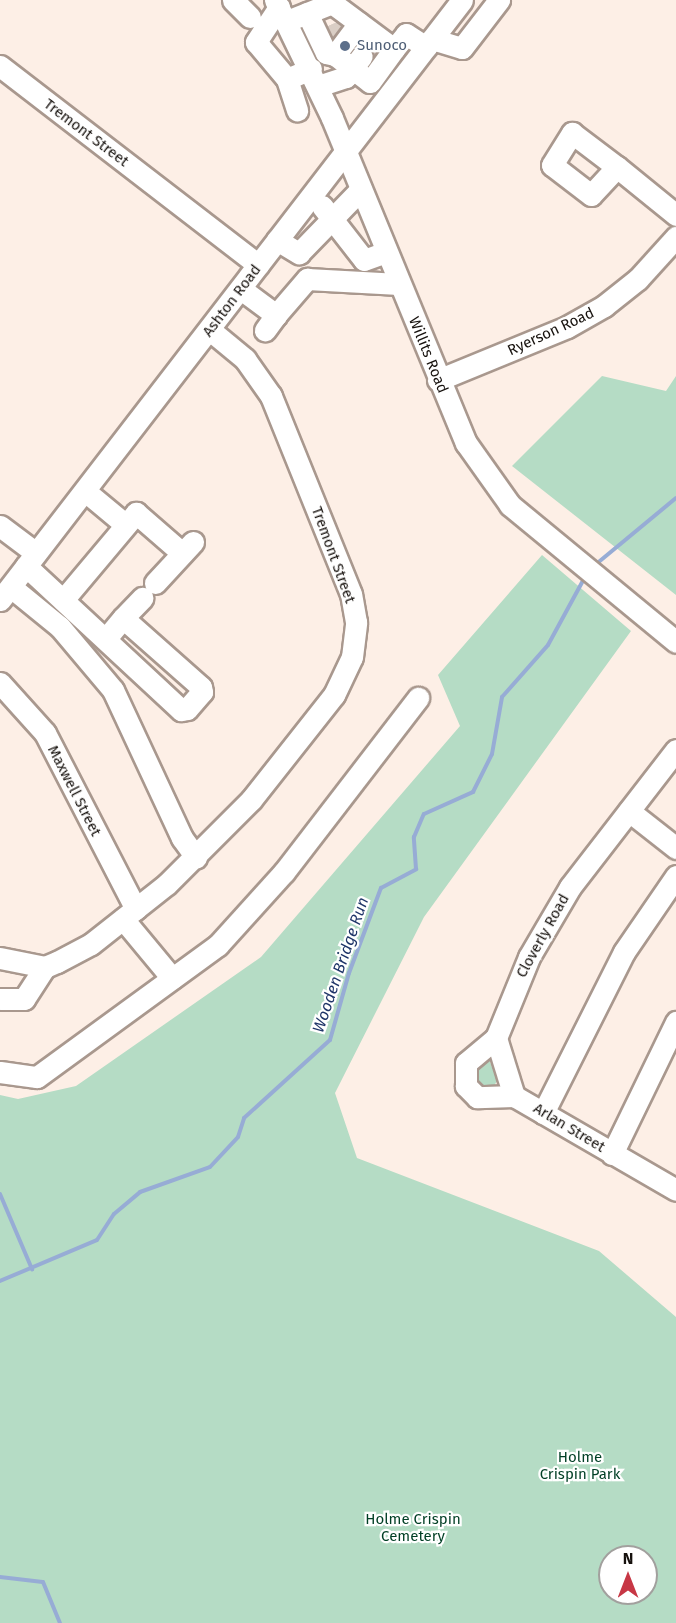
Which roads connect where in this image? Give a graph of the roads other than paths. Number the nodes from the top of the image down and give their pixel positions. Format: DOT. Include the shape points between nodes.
graph roads {
  1 [pos="233,0"];
  2 [pos="462,0"];
  3 [pos="499,0"];
  4 [pos="280,9"];
  5 [pos="250,17"];
  6 [pos="352,43"];
  7 [pos="429,43"];
  8 [pos="0,66"];
  9 [pos="314,78"];
  10 [pos="287,79"];
  11 [pos="389,96"];
  12 [pos="297,110"];
  13 [pos="345,151"];
  14 [pos="616,167"];
  15 [pos="361,189"];
  16 [pos="312,194"];
  17 [pos="676,215"];
  18 [pos="331,217"];
  19 [pos="676,237"];
  20 [pos="277,240"];
  21 [pos="386,252"];
  22 [pos="258,266"];
  23 [pos="399,284"];
  24 [pos="241,289"];
  25 [pos="210,330"];
  26 [pos="438,380"];
  27 [pos="85,491"];
  28 [pos="126,525"];
  29 [pos="0,526"];
  30 [pos="31,559"];
  31 [pos="5,593"];
  32 [pos="63,600"];
  33 [pos="123,618"];
  34 [pos="105,638"];
  35 [pos="676,642"];
  36 [pos="0,682"];
  37 [pos="418,698"];
  38 [pos="676,750"];
  39 [pos="629,811"];
  40 [pos="676,848"];
  41 [pos="196,857"];
  42 [pos="676,876"];
  43 [pos="130,914"];
  44 [pos="0,958"];
  45 [pos="45,967"];
  46 [pos="172,978"];
  47 [pos="0,999"];
  48 [pos="676,1023"];
  49 [pos="496,1038"];
  50 [pos="0,1072"];
  51 [pos="514,1096"];
  52 [pos="543,1113"];
  53 [pos="612,1154"];
  54 [pos="676,1190"];
  1 -- 5 [label="street"];
  2 -- 7 [label="street, Ashton Road"];
  3 -- 7 [label="street" via="462,48"];
  4 -- 6 [label="street"];
  4 -- 9 [label="street, Willits Road"];
  4 -- 10 [label="street" via="256,42"];
  6 -- 7 [label="street" via="406,33"];
  6 -- 9 [label="street" via="346,77"];
  6 -- 11 [label="street"];
  7 -- 11 [label="street, Ashton Road"];
  8 -- 22 [label="street, Tremont Street"];
  9 -- 10 [label="street"];
  9 -- 13 [label="street, Willits Road"];
  10 -- 12 [label="street"];
  11 -- 13 [label="street, Ashton Road"];
  13 -- 15 [label="street, Willits Road"];
  13 -- 16 [label="street, Ashton Road"];
  14 -- 17 [label="street"];
  15 -- 18 [label="street"];
  15 -- 21 [label="street, Willits Road"];
  16 -- 18 [label="street"];
  16 -- 20 [label="street, Ashton Road"];
  18 -- 20 [label="street" via="299,253"];
  18 -- 21 [label="street" via="364,260"];
  19 -- 26 [label="street, Ryerson Road" via="638,279 604,306 567,327"];
  20 -- 22 [label="street, Ashton Road"];
  21 -- 23 [label="street, Willits Road"];
  22 -- 24 [label="street, Ashton Road"];
  23 -- 24 [label="street" via="307,279 270,323"];
  23 -- 26 [label="street, Willits Road"];
  24 -- 25 [label="street, Ashton Road"];
  25 -- 27 [label="street, Ashton Road"];
  25 -- 41 [label="street, Tremont Street" via="245,359 271,396 351,594 356,637 344,680 318,718 251,800"];
  26 -- 35 [label="street, Willits Road" via="466,443 510,505"];
  27 -- 28 [label="street"];
  27 -- 30 [label="street, Ashton Road"];
  28 -- 32 [label="street"];
  28 -- 33 [label="street" via="139,514 187,548"];
  29 -- 30 [label="street"];
  30 -- 31 [label="street, Ashton Road"];
  30 -- 32 [label="street"];
  31 -- 41 [label="street" via="60,627 113,690 182,838"];
  32 -- 34 [label="street"];
  33 -- 34 [label="street"];
  33 -- 34 [label="street" via="201,687 202,692 187,709 181,710"];
  36 -- 43 [label="street, Maxwell Street" via="45,733"];
  37 -- 46 [label="street" via="284,872 218,945"];
  38 -- 39 [label="street, Cloverly Road"];
  39 -- 40 [label="street"];
  39 -- 49 [label="street, Cloverly Road" via="589,860 552,916 510,998"];
  41 -- 43 [label="street, Tremont Street"];
  42 -- 52 [label="street" via="624,952"];
  43 -- 45 [label="street, Tremont Street" via="91,944"];
  43 -- 46 [label="street, Maxwell Street"];
  44 -- 45 [label="street"];
  45 -- 47 [label="street" via="24,999"];
  46 -- 50 [label="street" via="37,1077"];
  48 -- 53 [label="street"];
  49 -- 51 [label="street"];
  49 -- 51 [label="street" via="466,1063 466,1086 477,1097"];
  51 -- 52 [label="street, Arlan Street"];
  52 -- 53 [label="street, Arlan Street"];
  53 -- 54 [label="street, Arlan Street"];
}
